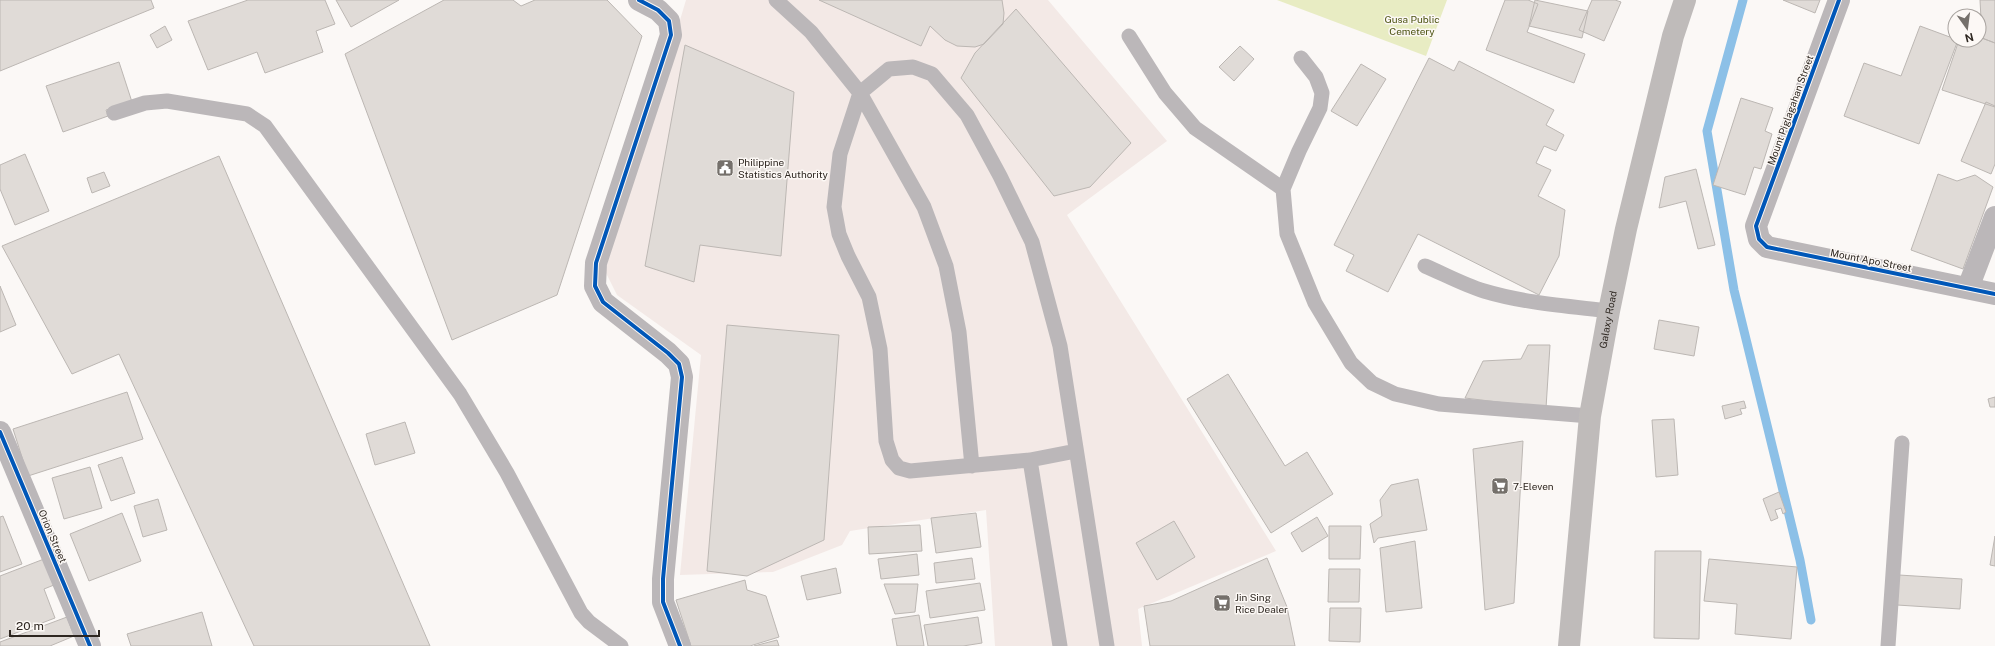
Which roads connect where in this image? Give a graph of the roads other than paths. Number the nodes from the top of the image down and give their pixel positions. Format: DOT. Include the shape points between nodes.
graph roads {
  1 [pos="639,0"];
  2 [pos="776,0"];
  3 [pos="1685,0"];
  4 [pos="1839,0"];
  5 [pos="1129,36"];
  6 [pos="1301,58"];
  7 [pos="860,93"];
  8 [pos="114,113"];
  9 [pos="1284,189"];
  10 [pos="1995,217"];
  11 [pos="1756,226"];
  12 [pos="1425,266"];
  13 [pos="1968,288"];
  14 [pos="1995,294"];
  15 [pos="1609,310"];
  16 [pos="1590,416"];
  17 [pos="0,432"];
  18 [pos="1902,443"];
  19 [pos="1076,451"];
  20 [pos="1030,460"];
  21 [pos="972,466"];
  22 [pos="90,646"];
  23 [pos="621,646"];
  24 [pos="680,646"];
  25 [pos="1060,646"];
  26 [pos="1106,646"];
  27 [pos="1569,646"];
  28 [pos="1888,646"];
  1 -- 24 [label="street" via="658,10 669,21 671,35 596,263 595,286 603,302 679,364 682,377 663,602"];
  2 -- 7 [label="lane" via="811,32"];
  3 -- 15 [label="main road, Galaxy Road" via="1673,36"];
  4 -- 11 [label="street, Mount Piglagahan Street"];
  5 -- 9 [label="lane" via="1165,93 1195,128"];
  6 -- 9 [label="lane" via="1316,77 1322,93 1320,108 1298,151"];
  7 -- 19 [label="lane" via="889,69 913,66 932,74 967,115 1032,242 1060,346"];
  7 -- 21 [label="lane" via="924,207 946,266 959,332"];
  7 -- 21 [label="lane" via="840,154 834,207 839,234 869,297 880,349 886,441 892,460 899,468 910,471"];
  8 -- 23 [label="lane" via="145,103 167,100 247,114 265,126 460,394 507,473 581,613"];
  9 -- 16 [label="lane" via="1287,234 1315,303 1351,363 1372,383 1394,394 1439,404"];
  10 -- 13 [label="street"];
  11 -- 13 [label="street, Mount Apo Street" via="1759,239 1767,247"];
  12 -- 15 [label="lane" via="1482,291 1498,295"];
  13 -- 14 [label="street, Mount Apo Street"];
  15 -- 16 [label="main road, Galaxy Road"];
  16 -- 27 [label="main road, Galaxy Road"];
  17 -- 22 [label="street, Orion Street"];
  18 -- 28 [label="lane"];
  19 -- 20 [label="lane"];
  19 -- 26 [label="lane"];
  20 -- 21 [label="lane"];
  20 -- 25 [label="lane"];
}
